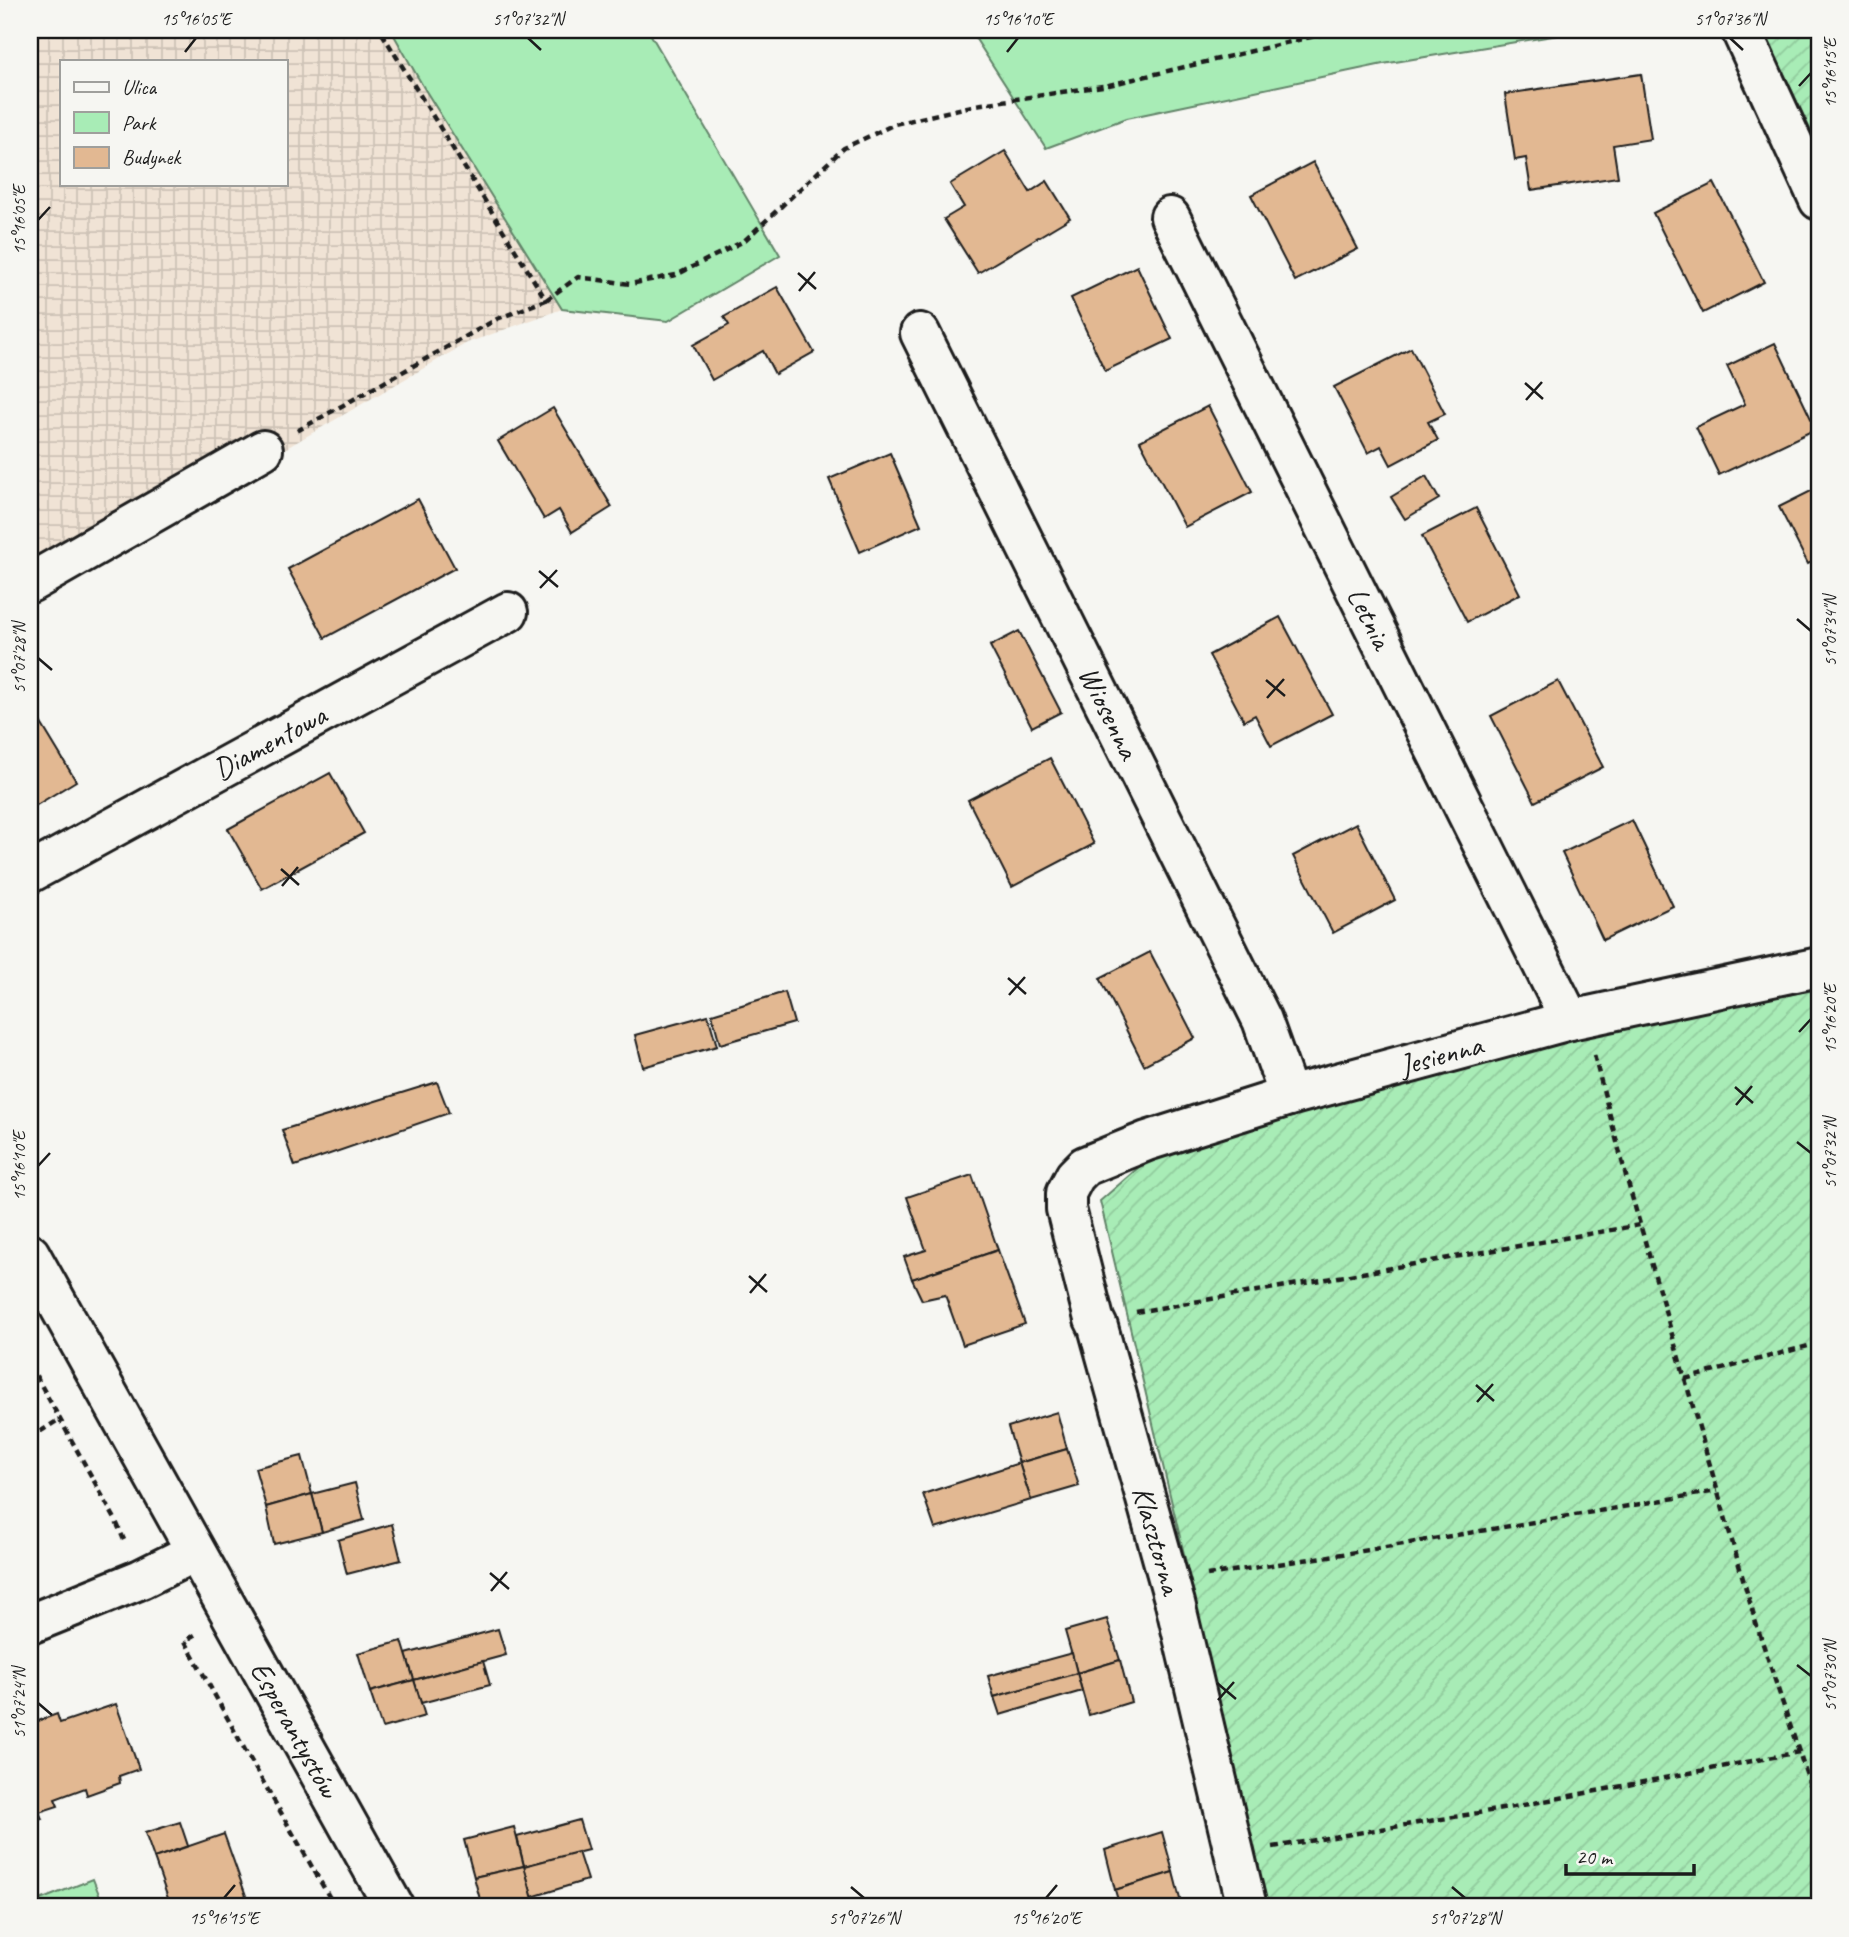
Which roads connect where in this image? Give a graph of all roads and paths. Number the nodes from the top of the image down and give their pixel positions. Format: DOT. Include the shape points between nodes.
graph roads {
  1 [pos="380,30"];
  2 [pos="1377,30"];
  3 [pos="1741,30"];
  4 [pos="1819,200"];
  5 [pos="1170,217"];
  6 [pos="546,300"];
  7 [pos="920,333"];
  8 [pos="263,450"];
  9 [pos="30,583"];
  10 [pos="508,612"];
  11 [pos="30,873"];
  12 [pos="1819,967"];
  13 [pos="1577,1018"];
  14 [pos="1289,1096"];
  15 [pos="1075,1176"];
  16 [pos="1640,1225"];
  17 [pos="30,1254"];
  18 [pos="1094,1319"];
  19 [pos="1819,1343"];
  20 [pos="30,1365"];
  21 [pos="1685,1379"];
  22 [pos="60,1419"];
  23 [pos="30,1438"];
  24 [pos="1717,1491"];
  25 [pos="128,1550"];
  26 [pos="195,1552"];
  27 [pos="1168,1581"];
  28 [pos="30,1624"];
  29 [pos="201,1631"];
  30 [pos="1799,1752"];
  31 [pos="1819,1812"];
  32 [pos="1234,1853"];
  33 [pos="335,1907"];
  34 [pos="394,1907"];
  35 [pos="1247,1907"];
  1 -- 6 [label="path"];
  2 -- 6 [label="path" via="1319,36 1109,85 976,105 895,124 844,148 744,241 676,275 630,284 578,277"];
  3 -- 4 [label="street"];
  5 -- 13 [label="street, Letnia"];
  6 -- 8 [label="path" via="497,319"];
  7 -- 14 [label="street, Wiosenna" via="1262,1020"];
  8 -- 9 [label="street"];
  10 -- 11 [label="street, Diamentowa"];
  12 -- 13 [label="street, Jesienna"];
  13 -- 14 [label="street, Jesienna"];
  13 -- 16 [label="path"];
  14 -- 15 [label="street, Jesienna" via="1147,1140 1086,1166"];
  15 -- 18 [label="street, Klasztorna" via="1066,1194 1066,1209"];
  16 -- 18 [label="path"];
  16 -- 21 [label="path"];
  17 -- 26 [label="street, Esperantystów"];
  18 -- 27 [label="street, Klasztorna"];
  19 -- 21 [label="path"];
  20 -- 22 [label="path"];
  21 -- 24 [label="path"];
  22 -- 23 [label="path"];
  22 -- 25 [label="path"];
  24 -- 27 [label="path"];
  24 -- 30 [label="path"];
  26 -- 28 [label="street"];
  26 -- 34 [label="street, Esperantystów"];
  27 -- 32 [label="street, Klasztorna"];
  29 -- 33 [label="path" via="185,1641"];
  30 -- 31 [label="path"];
  30 -- 32 [label="path" via="1508,1808"];
  32 -- 35 [label="street, Klasztorna"];
}
